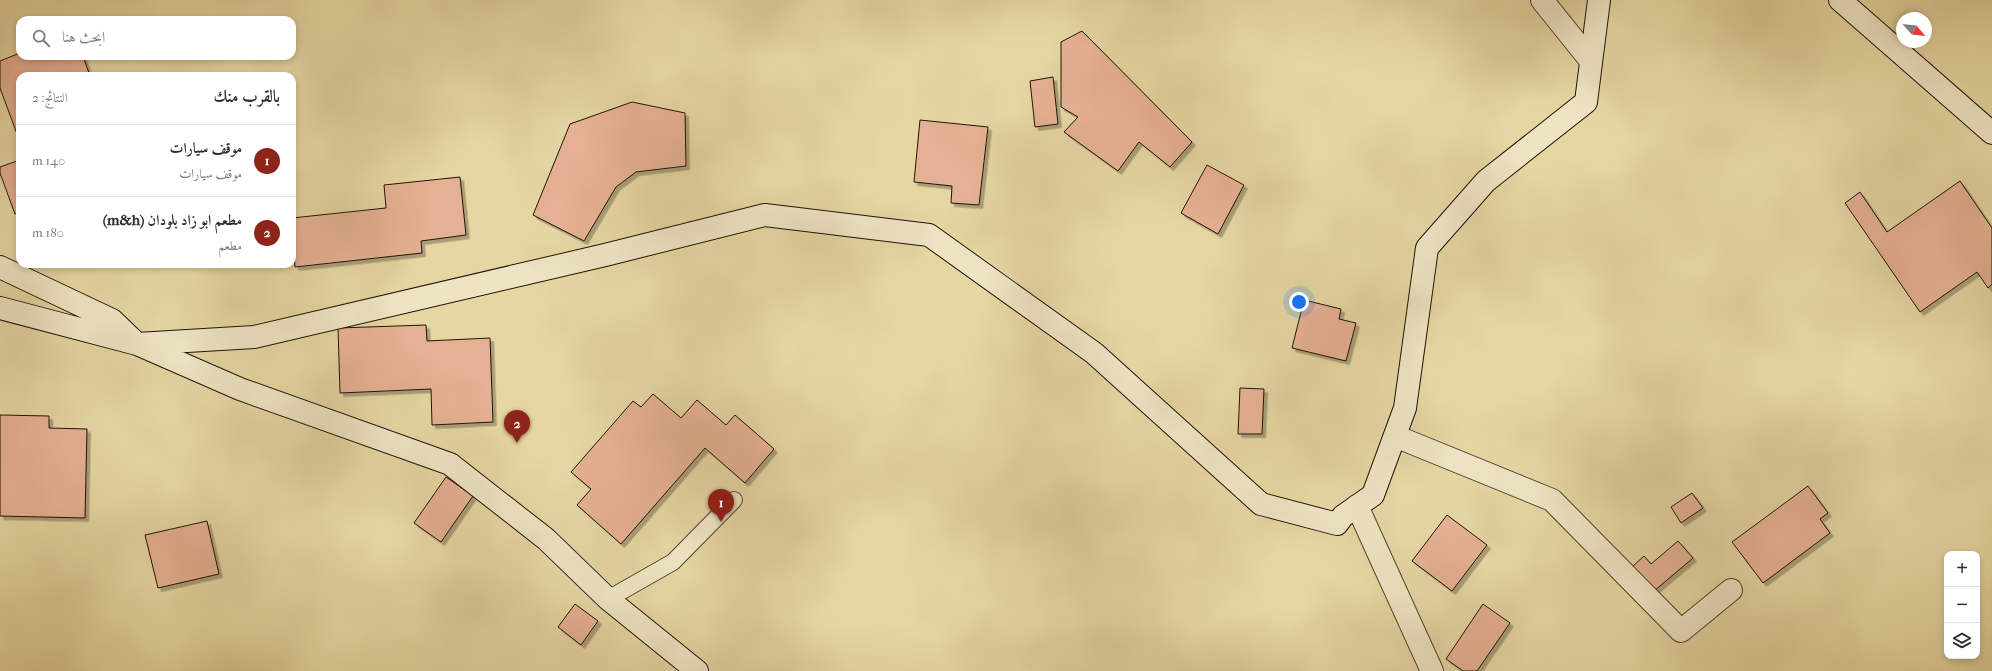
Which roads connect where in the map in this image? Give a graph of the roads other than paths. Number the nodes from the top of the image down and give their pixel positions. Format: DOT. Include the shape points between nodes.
graph roads {
  1 [pos="1542,0"];
  2 [pos="1599,0"];
  3 [pos="1840,0"];
  4 [pos="1591,61"];
  5 [pos="1992,133"];
  6 [pos="0,267"];
  7 [pos="0,308"];
  8 [pos="137,344"];
  9 [pos="1395,436"];
  10 [pos="734,500"];
  11 [pos="1358,506"];
  12 [pos="1731,590"];
  13 [pos="608,600"];
  14 [pos="697,671"];
  15 [pos="1432,671"];
  1 -- 4 [label="street"];
  2 -- 4 [label="street"];
  3 -- 5 [label="street"];
  4 -- 9 [label="street" via="1586,102 1486,181 1427,248 1405,408"];
  6 -- 8 [label="street" via="112,320"];
  7 -- 8 [label="street"];
  8 -- 11 [label="street" via="254,337 765,215 929,235 1094,353 1261,504 1337,524 1343,516"];
  8 -- 13 [label="street" via="240,389 450,464 546,539"];
  9 -- 11 [label="street" via="1373,495"];
  9 -- 12 [label="street" via="1552,500 1681,631"];
  10 -- 13 [label="lane" via="673,562"];
  11 -- 15 [label="street"];
  13 -- 14 [label="street"];
}
